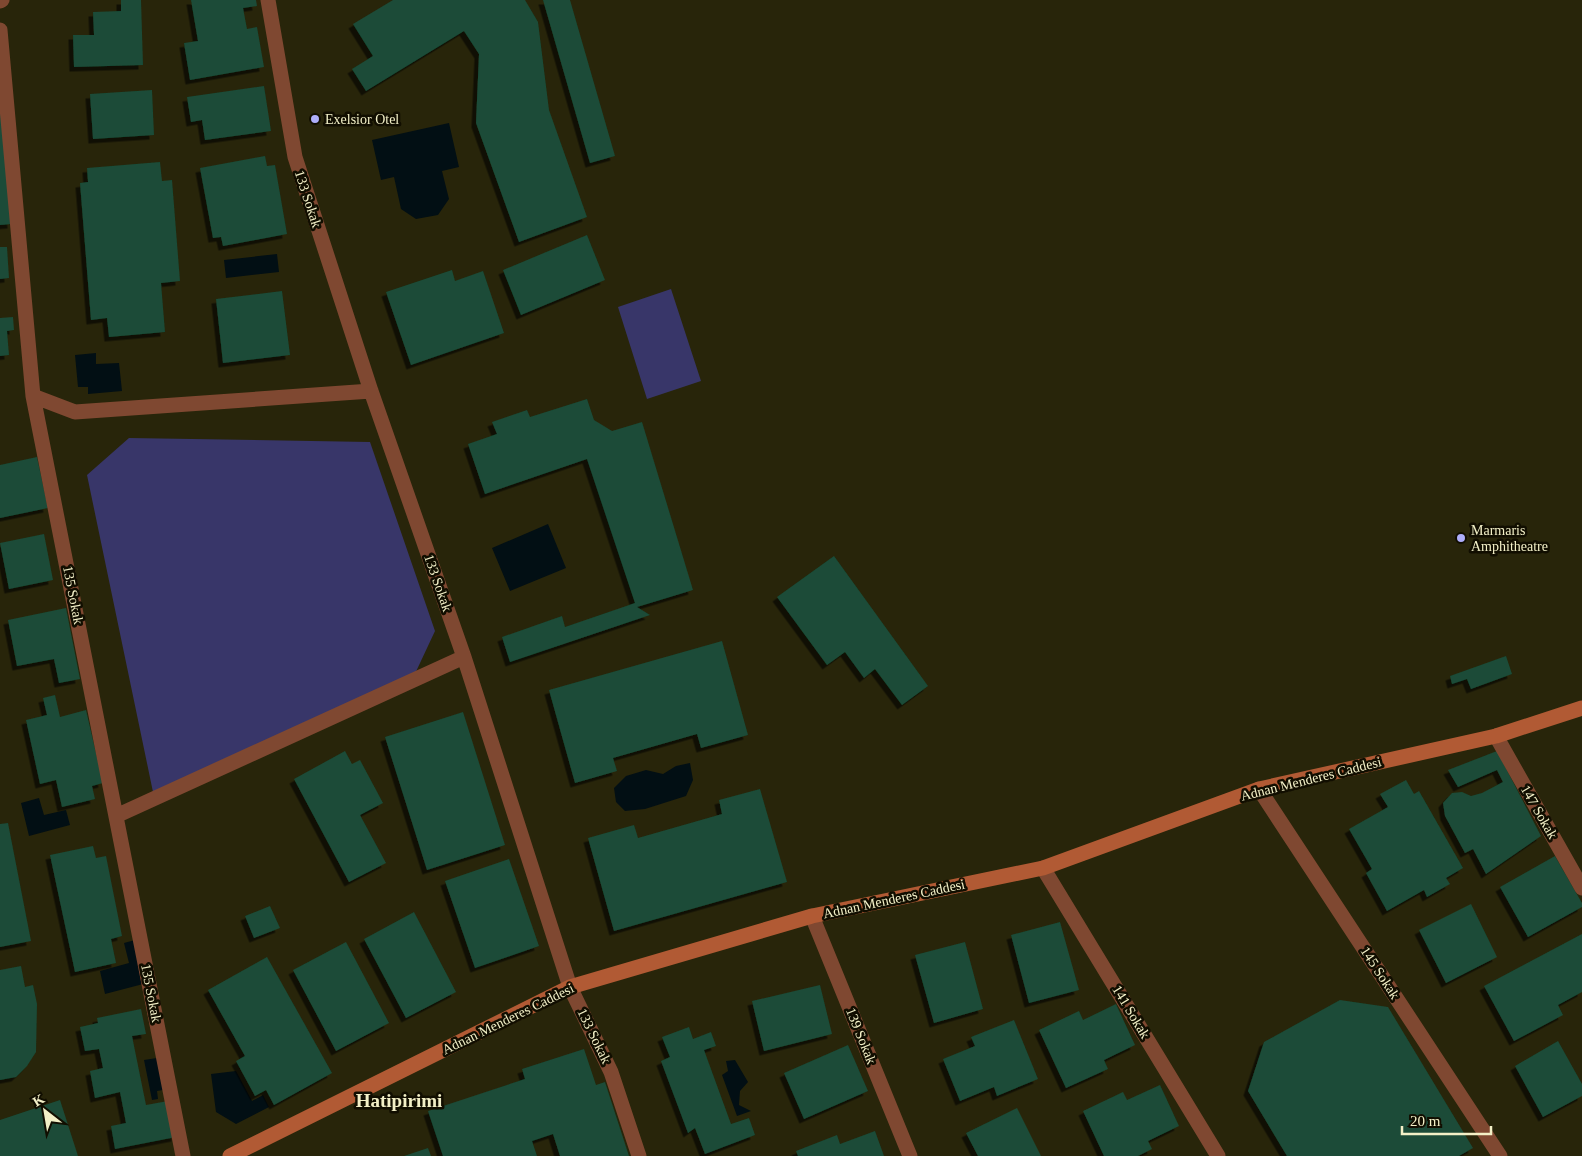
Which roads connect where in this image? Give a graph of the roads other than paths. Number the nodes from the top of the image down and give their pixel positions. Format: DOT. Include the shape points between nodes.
graph roads {
  1 [pos="268,0"];
  2 [pos="0,30"];
  3 [pos="371,391"];
  4 [pos="33,396"];
  5 [pos="464,657"];
  6 [pos="1582,708"];
  7 [pos="1496,736"];
  8 [pos="1259,789"];
  9 [pos="116,816"];
  10 [pos="1043,868"];
  11 [pos="1582,888"];
  12 [pos="812,916"];
  13 [pos="570,987"];
  14 [pos="183,1156"];
  15 [pos="230,1156"];
  16 [pos="639,1156"];
  17 [pos="910,1156"];
  18 [pos="1218,1156"];
  19 [pos="1500,1156"];
  1 -- 3 [label="street, 133 Sokak" via="295,158"];
  2 -- 4 [label="street, 135 Sokak"];
  3 -- 4 [label="street" via="75,412"];
  3 -- 5 [label="street, 133 Sokak"];
  4 -- 9 [label="street, 135 Sokak"];
  5 -- 9 [label="street"];
  5 -- 13 [label="street, 133 Sokak"];
  6 -- 7 [label="street, Adnan Menderes Caddesi"];
  7 -- 8 [label="street, Adnan Menderes Caddesi"];
  7 -- 11 [label="street, 147 Sokak"];
  8 -- 10 [label="street, Adnan Menderes Caddesi"];
  8 -- 19 [label="street, 145 Sokak"];
  9 -- 14 [label="street, 135 Sokak"];
  10 -- 12 [label="street, Adnan Menderes Caddesi"];
  10 -- 18 [label="street, 141 Sokak"];
  12 -- 13 [label="street, Adnan Menderes Caddesi"];
  12 -- 17 [label="street, 139 Sokak"];
  13 -- 15 [label="street, Adnan Menderes Caddesi"];
  13 -- 16 [label="street, 133 Sokak" via="611,1072"];
}
